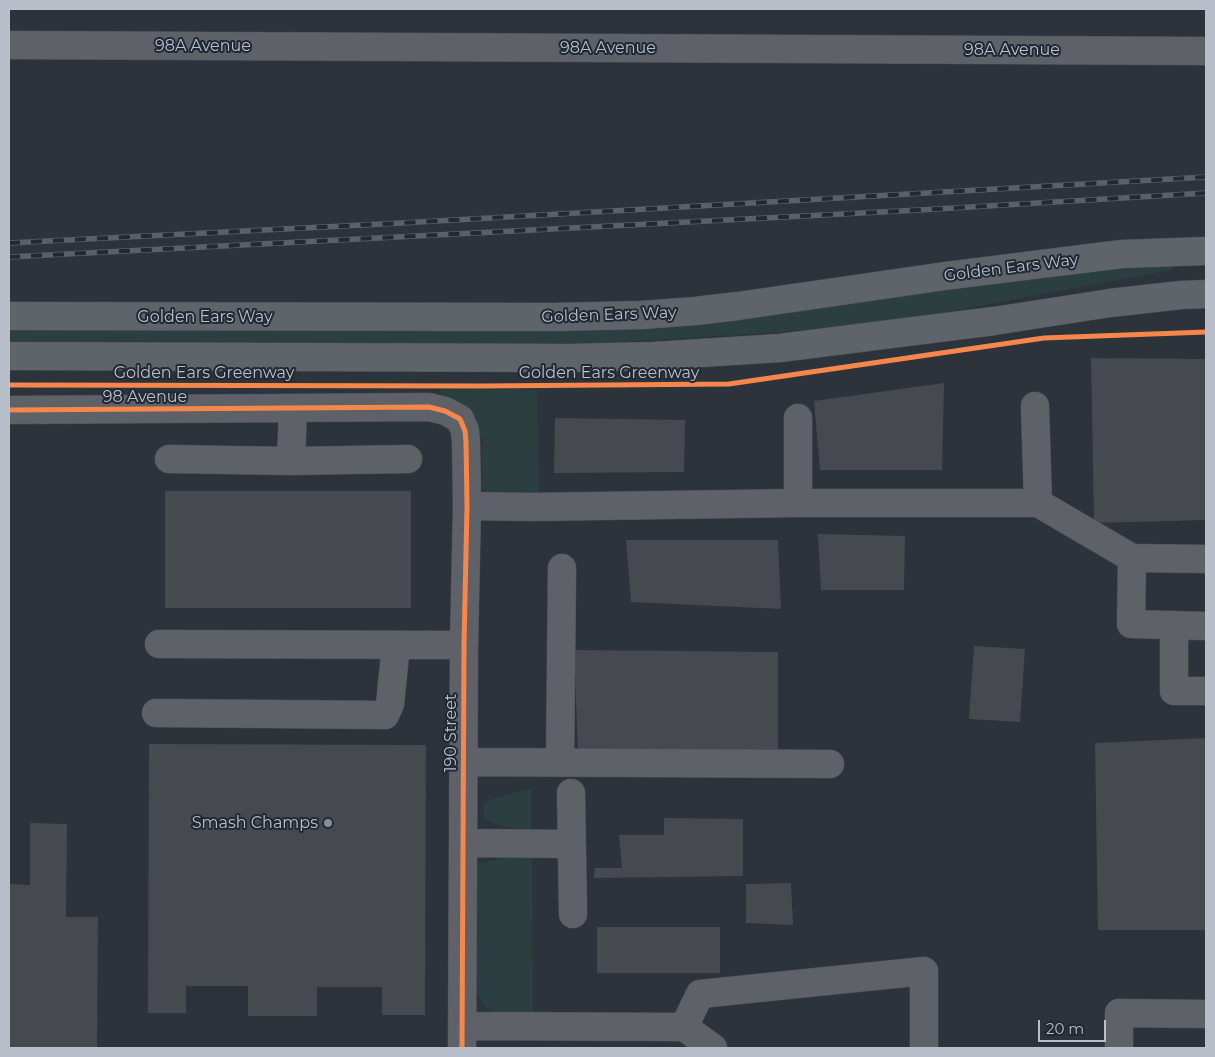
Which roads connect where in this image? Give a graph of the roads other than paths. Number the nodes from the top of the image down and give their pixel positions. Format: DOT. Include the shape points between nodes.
graph roads {
  1 [pos="9,46"];
  2 [pos="1206,51"];
  3 [pos="1206,251"];
  4 [pos="1206,294"];
  5 [pos="9,316"];
  6 [pos="9,356"];
  7 [pos="1035,406"];
  8 [pos="293,408"];
  9 [pos="9,410"];
  10 [pos="798,418"];
  11 [pos="460,419"];
  12 [pos="169,459"];
  13 [pos="408,459"];
  14 [pos="291,460"];
  15 [pos="798,503"];
  16 [pos="1038,503"];
  17 [pos="467,506"];
  18 [pos="1132,558"];
  19 [pos="1206,560"];
  20 [pos="562,568"];
  21 [pos="1174,625"];
  22 [pos="1206,626"];
  23 [pos="159,644"];
  24 [pos="396,645"];
  25 [pos="464,645"];
  26 [pos="1206,691"];
  27 [pos="156,713"];
  28 [pos="464,762"];
  29 [pos="560,762"];
  30 [pos="830,764"];
  31 [pos="570,793"];
  32 [pos="463,843"];
  33 [pos="571,844"];
  34 [pos="573,914"];
  35 [pos="1206,1014"];
  36 [pos="684,1027"];
  37 [pos="462,1037"];
  38 [pos="713,1048"];
  39 [pos="924,1048"];
  40 [pos="1119,1048"];
  1 -- 2 [label="street, 98A Avenue"];
  3 -- 5 [label="main road, Golden Ears Way" via="1113,256 738,306 642,315"];
  4 -- 6 [label="main road" via="1110,303 780,348 654,356"];
  7 -- 16 [label="street"];
  8 -- 9 [label="street, 98 Avenue"];
  8 -- 11 [label="street, 98 Avenue" via="429,407"];
  8 -- 14 [label="street"];
  10 -- 15 [label="street"];
  11 -- 17 [label="street, 190 Street" via="465,431"];
  12 -- 14 [label="street"];
  13 -- 14 [label="street"];
  15 -- 16 [label="street"];
  15 -- 17 [label="street"];
  16 -- 18 [label="street"];
  17 -- 25 [label="street, 190 Street"];
  18 -- 19 [label="street"];
  18 -- 21 [label="street" via="1132,624"];
  20 -- 29 [label="street"];
  21 -- 22 [label="street"];
  21 -- 26 [label="street" via="1174,691"];
  23 -- 24 [label="street"];
  24 -- 25 [label="street"];
  24 -- 27 [label="street" via="390,704 385,715"];
  25 -- 28 [label="street, 190 Street"];
  28 -- 29 [label="street"];
  28 -- 32 [label="street, 190 Street"];
  29 -- 30 [label="street"];
  31 -- 33 [label="street"];
  32 -- 33 [label="street"];
  32 -- 37 [label="street, 190 Street"];
  33 -- 34 [label="street"];
  35 -- 40 [label="street" via="1119,1013"];
  36 -- 37 [label="street"];
  36 -- 38 [label="street"];
  36 -- 39 [label="street" via="700,994 924,971"];
}
